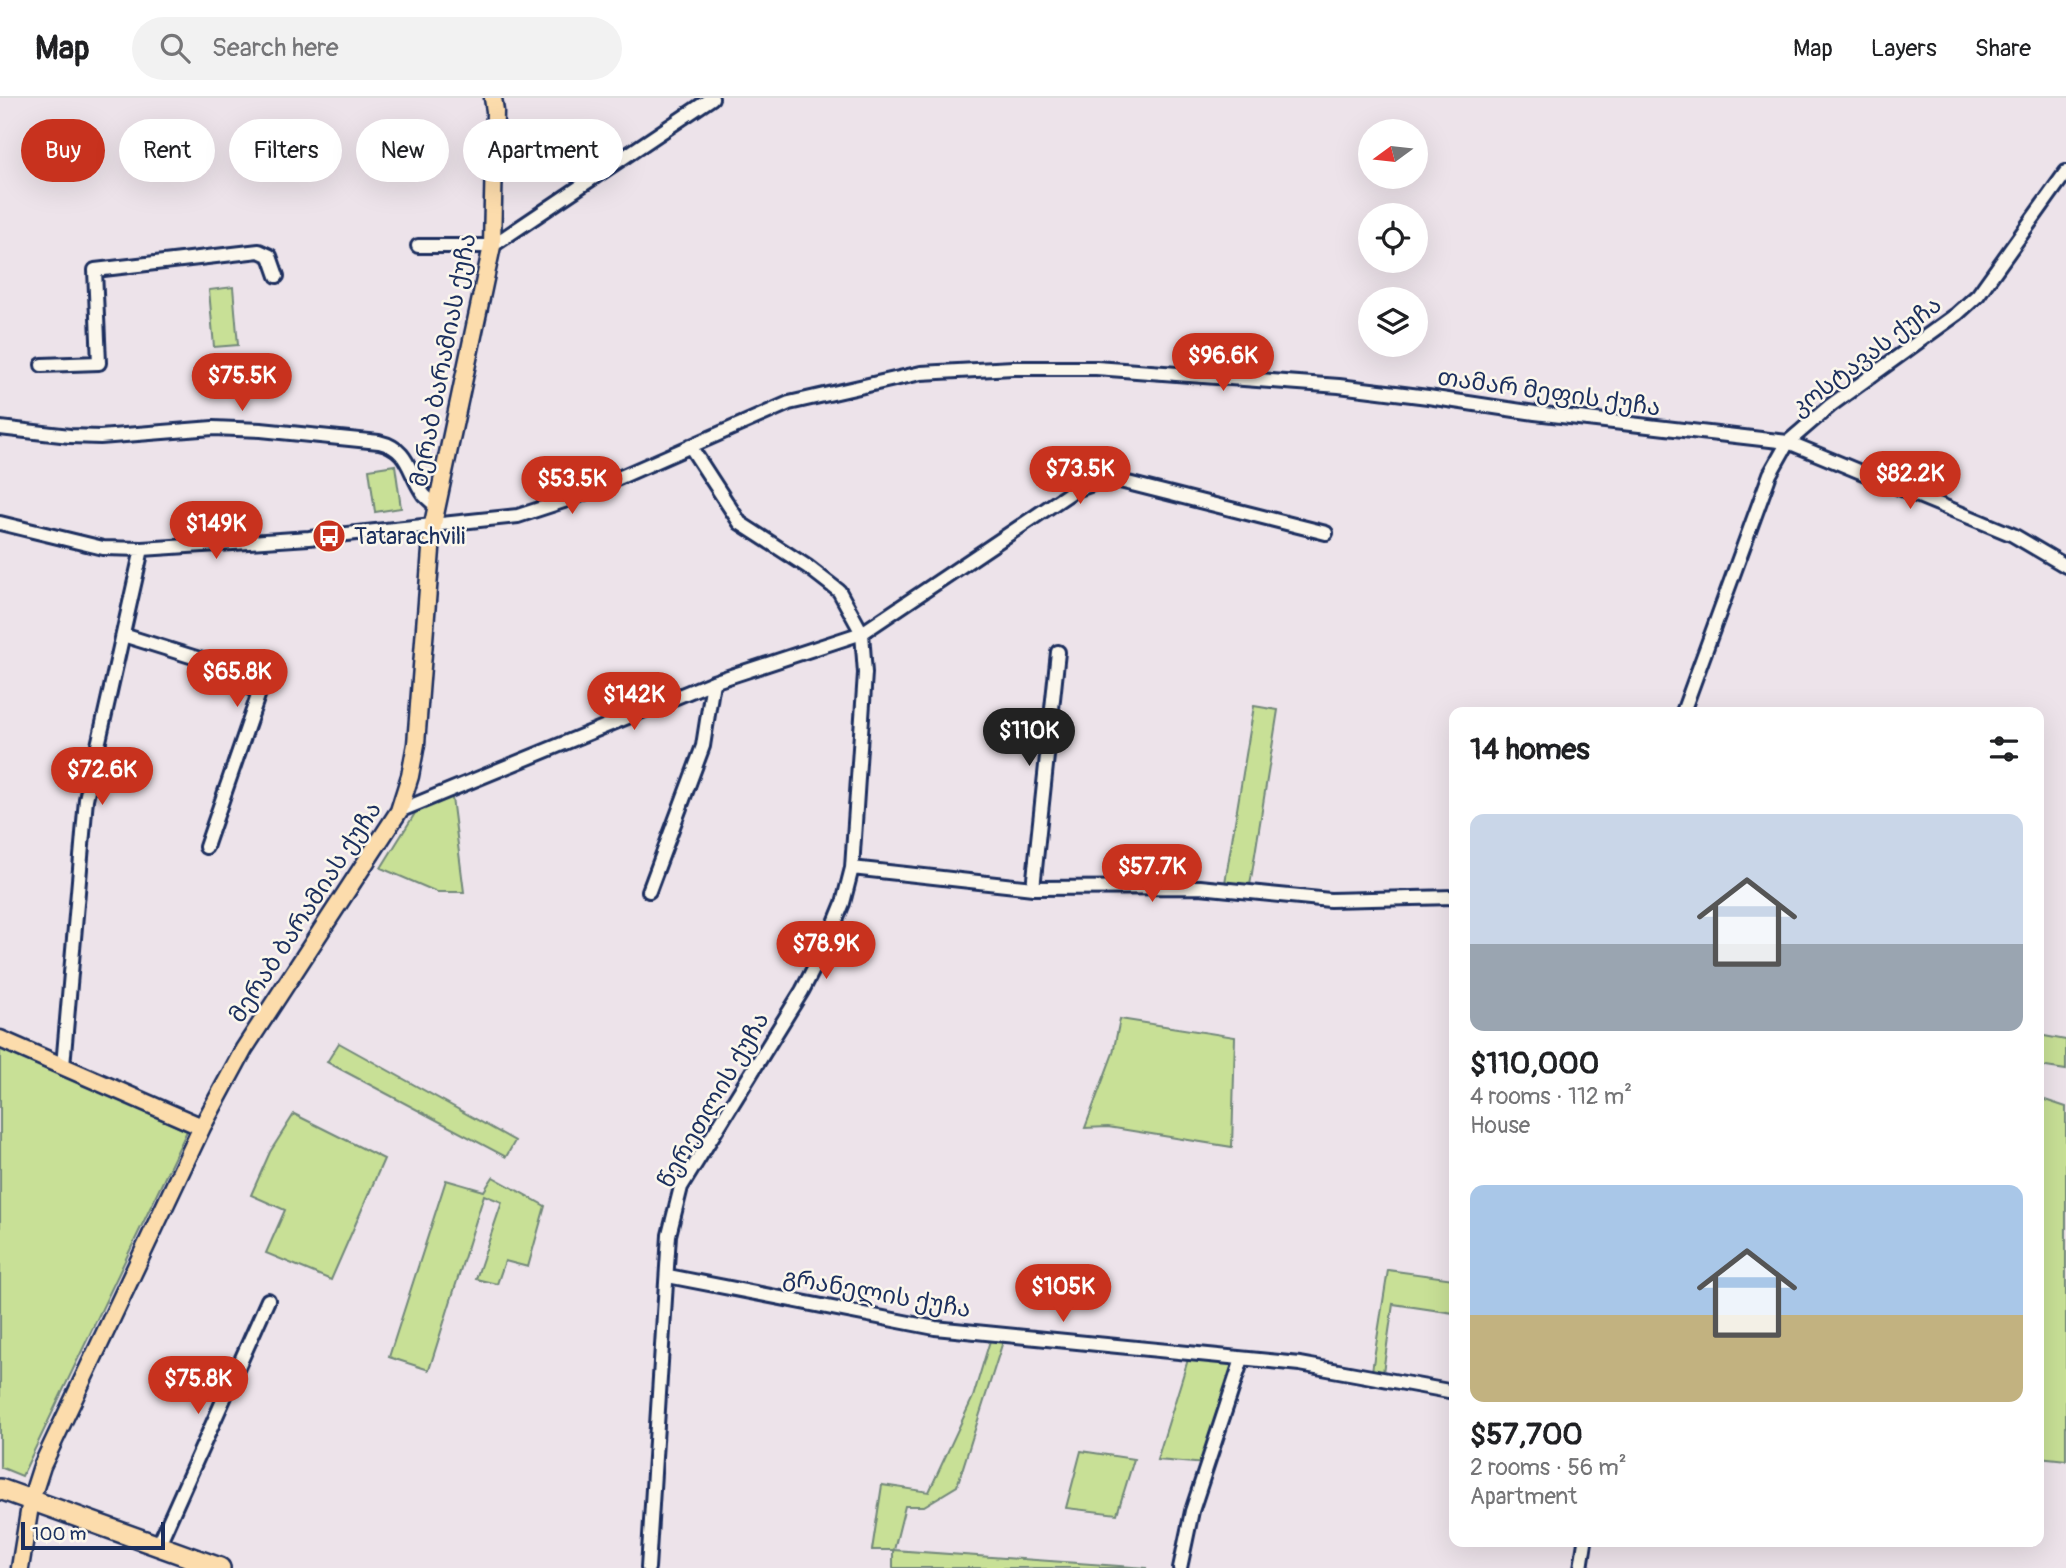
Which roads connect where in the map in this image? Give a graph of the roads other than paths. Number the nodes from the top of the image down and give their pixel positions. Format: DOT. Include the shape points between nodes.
graph roads {
  1 [pos="493,98"];
  2 [pos="712,98"];
  3 [pos="2066,172"];
  4 [pos="418,246"];
  5 [pos="492,246"];
  6 [pos="278,276"];
  7 [pos="42,365"];
  8 [pos="0,428"];
  9 [pos="1788,442"];
  10 [pos="690,446"];
  11 [pos="437,507"];
  12 [pos="0,523"];
  13 [pos="435,524"];
  14 [pos="1326,533"];
  15 [pos="142,549"];
  16 [pos="2066,566"];
  17 [pos="862,633"];
  18 [pos="123,635"];
  19 [pos="1058,652"];
  20 [pos="713,682"];
  21 [pos="1685,707"];
  22 [pos="399,811"];
  23 [pos="206,847"];
  24 [pos="852,868"];
  25 [pos="1034,888"];
  26 [pos="649,891"];
  27 [pos="1449,897"];
  28 [pos="0,1039"];
  29 [pos="63,1066"];
  30 [pos="202,1126"];
  31 [pos="668,1276"];
  32 [pos="268,1300"];
  33 [pos="1242,1359"];
  34 [pos="1449,1391"];
  35 [pos="0,1489"];
  36 [pos="31,1500"];
  37 [pos="158,1546"];
  38 [pos="1584,1547"];
  39 [pos="20,1568"];
  40 [pos="219,1568"];
  41 [pos="648,1568"];
  42 [pos="1180,1568"];
  43 [pos="1581,1568"];
  1 -- 5 [label="main road, მერაბ ბარამიას ქუჩა"];
  2 -- 5 [label="street"];
  3 -- 9 [label="street, კოსტავას ქუჩა" via="1978,295"];
  4 -- 5 [label="street"];
  5 -- 11 [label="main road, მერაბ ბარამიას ქუჩა"];
  6 -- 7 [label="street" via="270,256 260,251 94,270 99,363"];
  8 -- 11 [label="street" via="100,437 213,428 379,442 401,453 424,495"];
  9 -- 10 [label="street, თამარ მეფის ქუჩა" via="1339,386 1082,368 921,373 789,403"];
  9 -- 16 [label="street, თამარ მეფის ქუჩა" via="2013,535"];
  9 -- 21 [label="street, კოსტავას ქუჩა" via="1770,474"];
  10 -- 13 [label="street, თამარ მეფის ქუჩა" via="573,498 518,516"];
  10 -- 17 [label="street, წერეთლის ქუჩა" via="740,523 839,591"];
  11 -- 13 [label="main road, მერაბ ბარამიას ქუჩა"];
  12 -- 15 [label="street, თამარ მეფის ქუჩა" via="103,548"];
  13 -- 15 [label="street, თამარ მეფის ქუჩა"];
  13 -- 22 [label="main road, მერაბ ბარამიას ქუჩა" via="416,744"];
  14 -- 17 [label="street" via="1116,480 1101,481 1073,491"];
  15 -- 18 [label="street"];
  17 -- 20 [label="street"];
  17 -- 24 [label="street, წერეთლის ქუჩა" via="865,673"];
  18 -- 23 [label="street" via="203,660 259,693"];
  18 -- 29 [label="street" via="86,799"];
  19 -- 25 [label="street"];
  20 -- 22 [label="street"];
  20 -- 26 [label="street" via="703,746"];
  22 -- 30 [label="main road, მერაბ ბარამიას ქუჩა" via="244,1049"];
  24 -- 25 [label="street"];
  24 -- 31 [label="street, წერეთლის ქუჩა" via="844,903 802,990 681,1187 669,1235"];
  25 -- 27 [label="street" via="1200,887 1329,900"];
  28 -- 29 [label="main road"];
  29 -- 30 [label="main road"];
  30 -- 36 [label="main road, მერაბ ბარამიას ქუჩა" via="42,1466"];
  31 -- 33 [label="street, გრანელის ქუჩა" via="935,1328"];
  31 -- 41 [label="street, წერეთლის ქუჩა"];
  32 -- 37 [label="street"];
  33 -- 34 [label="street, გრანელის ქუჩა" via="1300,1364"];
  33 -- 42 [label="street" via="1192,1511"];
  35 -- 36 [label="highway"];
  36 -- 37 [label="highway"];
  36 -- 39 [label="main road, მერაბ ბარამიას ქუჩა"];
  37 -- 40 [label="highway"];
  38 -- 43 [label="street"];
}
